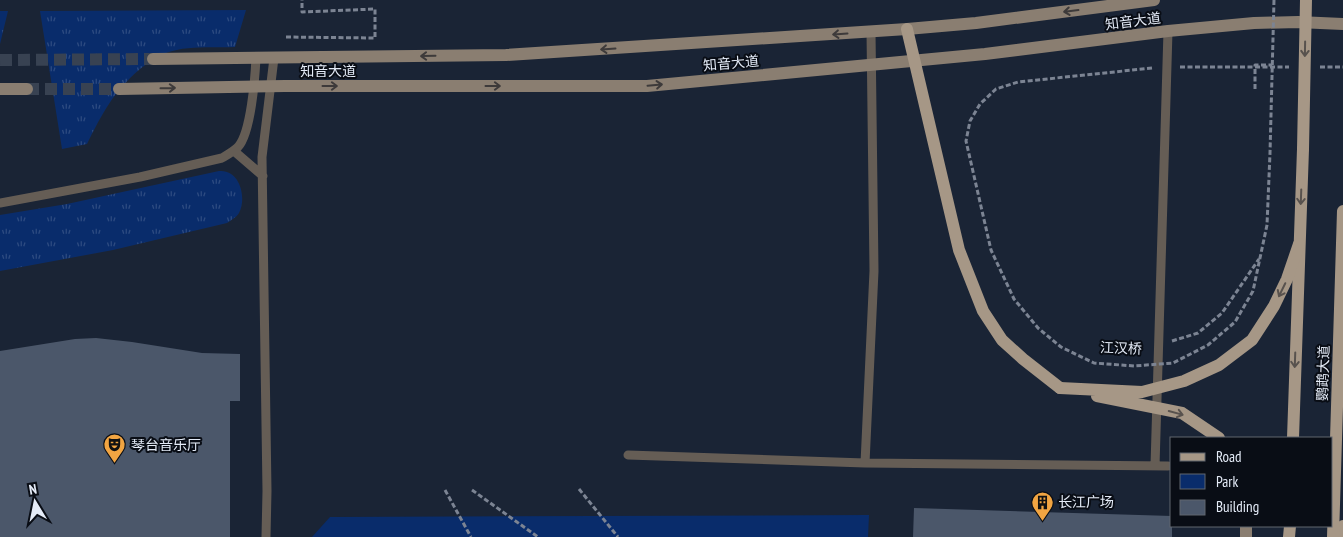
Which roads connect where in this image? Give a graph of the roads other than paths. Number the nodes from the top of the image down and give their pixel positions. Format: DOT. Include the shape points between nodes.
graph roads {
  1 [pos="1154,0"];
  2 [pos="1306,0"];
  3 [pos="1343,24"];
  4 [pos="907,29"];
  5 [pos="871,32"];
  6 [pos="1168,32"];
  7 [pos="256,58"];
  8 [pos="274,58"];
  9 [pos="152,59"];
  10 [pos="915,61"];
  11 [pos="871,65"];
  12 [pos="254,86"];
  13 [pos="271,86"];
  14 [pos="27,89"];
  15 [pos="119,89"];
  16 [pos="0,90"];
  17 [pos="234,150"];
  18 [pos="263,176"];
  19 [pos="0,203"];
  20 [pos="1343,211"];
  21 [pos="1299,244"];
  22 [pos="1343,245"];
  23 [pos="1060,388"];
  24 [pos="1218,437"];
  25 [pos="1293,437"];
  26 [pos="628,455"];
  27 [pos="865,463"];
  28 [pos="1155,466"];
  29 [pos="1168,466"];
  30 [pos="1343,526"];
  31 [pos="266,537"];
  32 [pos="1333,537"];
  33 [pos="1340,537"];
  1 -- 4 [label="main road, 知音大道, one-way"];
  2 -- 21 [label="main road, 鹦鹉大道, one-way, bridge"];
  3 -- 6 [label="main road, 知音大道" via="1254,23"];
  4 -- 5 [label="main road, 知音大道"];
  4 -- 10 [label="main road"];
  5 -- 8 [label="main road, 知音大道, one-way" via="506,55"];
  5 -- 11 [label="lane"];
  6 -- 10 [label="main road, 知音大道"];
  6 -- 28 [label="lane"];
  7 -- 8 [label="main road, 知音大道"];
  7 -- 9 [label="main road, 知音大道"];
  7 -- 12 [label="lane"];
  8 -- 13 [label="lane"];
  10 -- 11 [label="main road, 知音大道"];
  10 -- 23 [label="main road" via="959,250 982,311 1002,340"];
  13 -- 11 [label="main road, 知音大道, one-way" via="647,86"];
  11 -- 27 [label="lane" via="874,271"];
  12 -- 13 [label="main road, 知音大道"];
  15 -- 12 [label="main road, 知音大道, one-way"];
  12 -- 17 [label="lane" via="244,135"];
  13 -- 18 [label="lane" via="264,136"];
  14 -- 16 [label="main road"];
  17 -- 18 [label="lane"];
  17 -- 19 [label="lane" via="222,158 140,177"];
  18 -- 31 [label="lane"];
  20 -- 22 [label="main road, 鹦鹉大道, bridge"];
  21 -- 23 [label="main road, one-way, bridge" via="1274,306 1252,340 1218,365 1184,381 1142,392"];
  21 -- 25 [label="main road, 鹦鹉大道, one-way, bridge"];
  22 -- 32 [label="main road, 鹦鹉大道, bridge"];
  23 -- 24 [label="main road, one-way, bridge" via="1182,413"];
  26 -- 27 [label="lane"];
  27 -- 28 [label="lane"];
  28 -- 29 [label="lane"];
  30 -- 33 [label="main road"];
}
